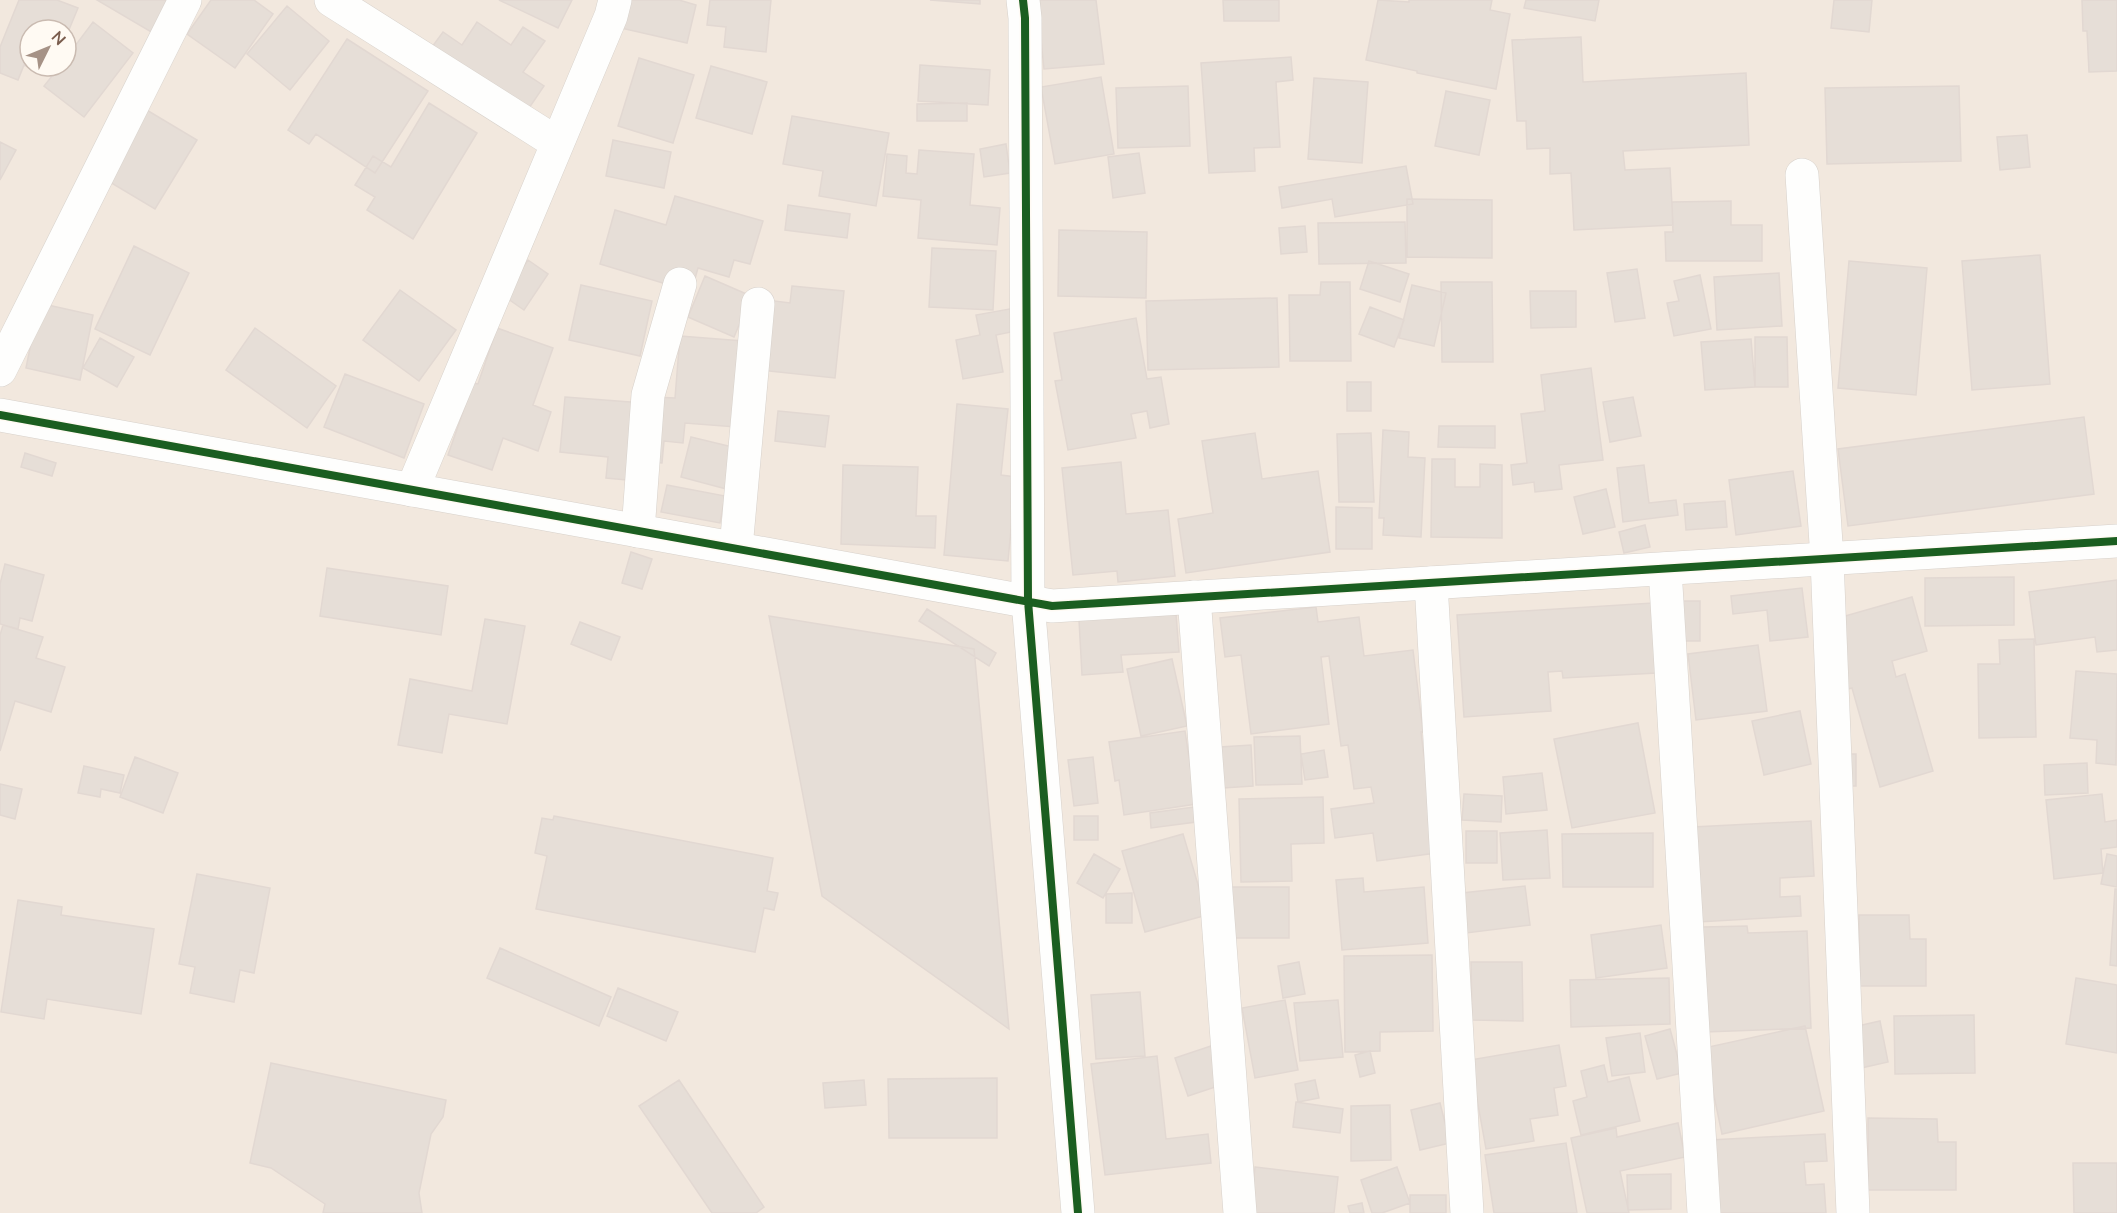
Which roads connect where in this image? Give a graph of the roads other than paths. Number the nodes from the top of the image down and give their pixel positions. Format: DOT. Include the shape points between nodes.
graph roads {
  1 [pos="185,0"];
  2 [pos="331,0"];
  3 [pos="615,0"];
  4 [pos="1023,0"];
  5 [pos="557,143"];
  6 [pos="1802,175"];
  7 [pos="680,284"];
  8 [pos="758,304"];
  9 [pos="0,370"];
  10 [pos="0,415"];
  11 [pos="412,489"];
  12 [pos="638,531"];
  13 [pos="2117,541"];
  14 [pos="736,549"];
  15 [pos="1827,559"];
  16 [pos="1665,568"];
  17 [pos="1431,583"];
  18 [pos="1194,597"];
  19 [pos="1028,601"];
  20 [pos="1078,1213"];
  21 [pos="1240,1213"];
  22 [pos="1467,1213"];
  23 [pos="1704,1213"];
  24 [pos="1853,1213"];
  1 -- 9 [label="street"];
  2 -- 5 [label="street"];
  3 -- 5 [label="street"];
  4 -- 19 [label="street"];
  5 -- 11 [label="street"];
  6 -- 15 [label="street"];
  7 -- 12 [label="street" via="648,395"];
  8 -- 14 [label="street"];
  10 -- 11 [label="street"];
  11 -- 12 [label="street"];
  12 -- 14 [label="street"];
  13 -- 15 [label="street"];
  14 -- 19 [label="street"];
  15 -- 16 [label="street"];
  15 -- 24 [label="street"];
  16 -- 17 [label="street"];
  16 -- 23 [label="street"];
  17 -- 18 [label="street"];
  17 -- 22 [label="street"];
  18 -- 19 [label="street" via="1052,606"];
  18 -- 21 [label="street"];
  19 -- 20 [label="street"];
}
